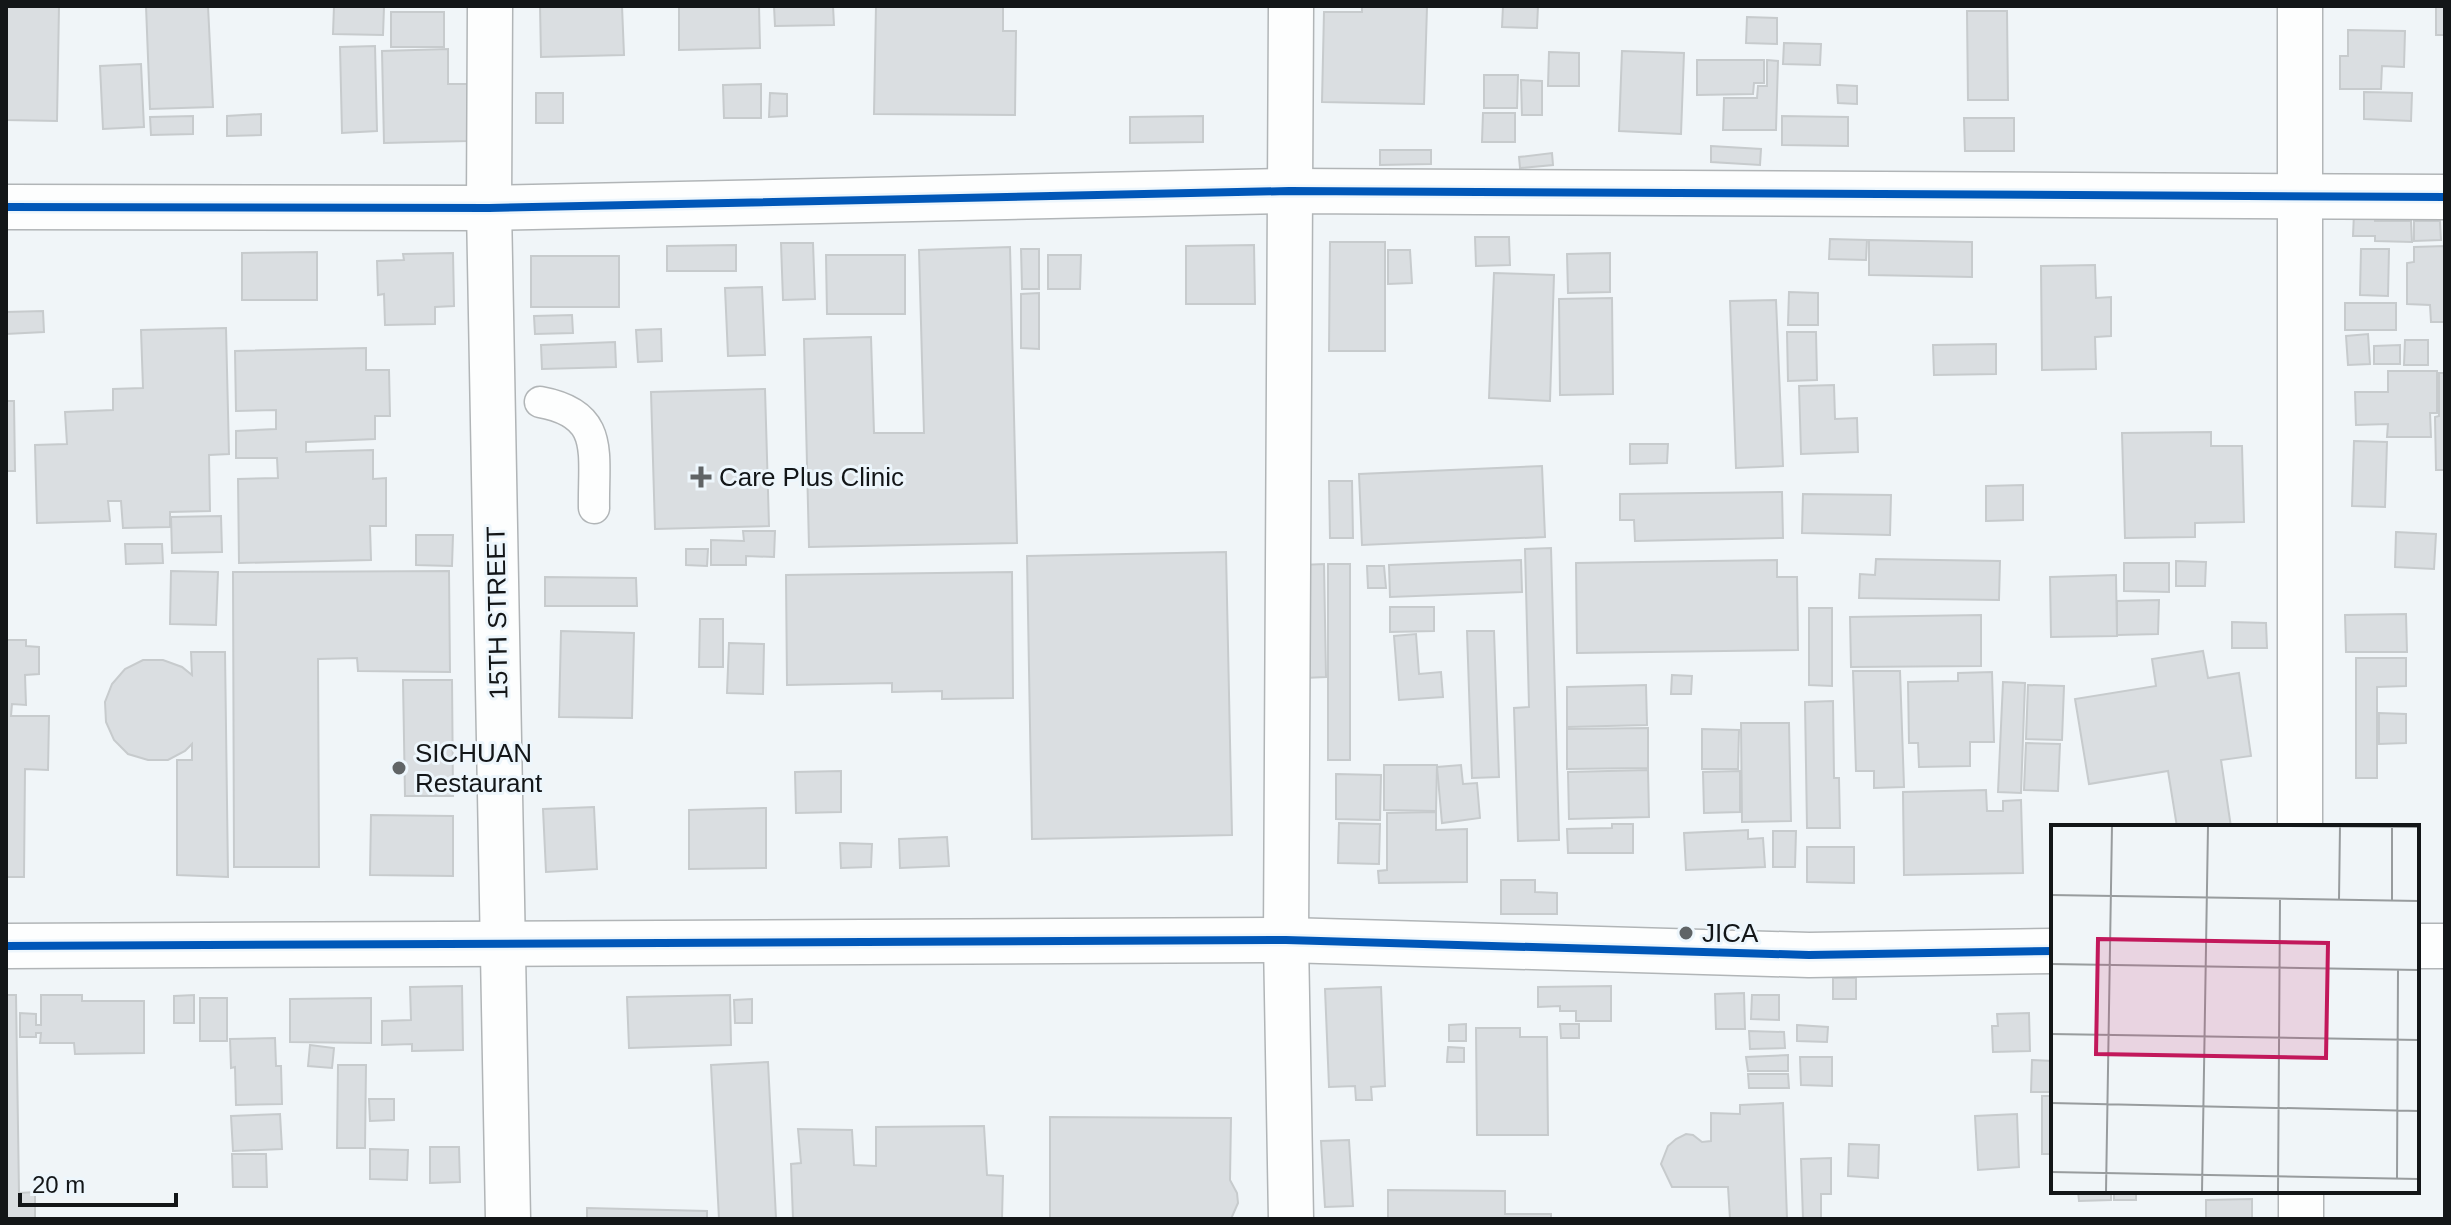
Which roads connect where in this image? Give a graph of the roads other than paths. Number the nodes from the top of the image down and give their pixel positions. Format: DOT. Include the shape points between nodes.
graph roads {
  1 [pos="490,6"];
  2 [pos="1291,6"];
  3 [pos="2300,6"];
  4 [pos="1289,191"];
  5 [pos="2300,196"];
  6 [pos="2445,197"];
  7 [pos="6,207"];
  8 [pos="489,208"];
  9 [pos="540,402"];
  10 [pos="594,508"];
  11 [pos="2300,825"];
  12 [pos="1286,940"];
  13 [pos="502,945"];
  14 [pos="6,946"];
  15 [pos="2419,946"];
  16 [pos="2445,946"];
  17 [pos="2051,951"];
  18 [pos="2301,1193"];
  19 [pos="508,1219"];
  20 [pos="1291,1219"];
  21 [pos="2301,1219"];
  1 -- 8 [label="street, 15TH STREET"];
  2 -- 4 [label="street"];
  3 -- 5 [label="street"];
  4 -- 5 [label="street"];
  4 -- 8 [label="street"];
  4 -- 12 [label="street"];
  5 -- 6 [label="street"];
  5 -- 11 [label="street"];
  7 -- 8 [label="street"];
  8 -- 13 [label="street, 15TH STREET"];
  9 -- 10 [label="lane" via="584,419 593,440"];
  12 -- 13 [label="street"];
  12 -- 17 [label="street" via="1809,955"];
  12 -- 20 [label="street"];
  13 -- 14 [label="street"];
  13 -- 19 [label="street, 15TH STREET"];
  15 -- 16 [label="street"];
  18 -- 21 [label="street"];
}
